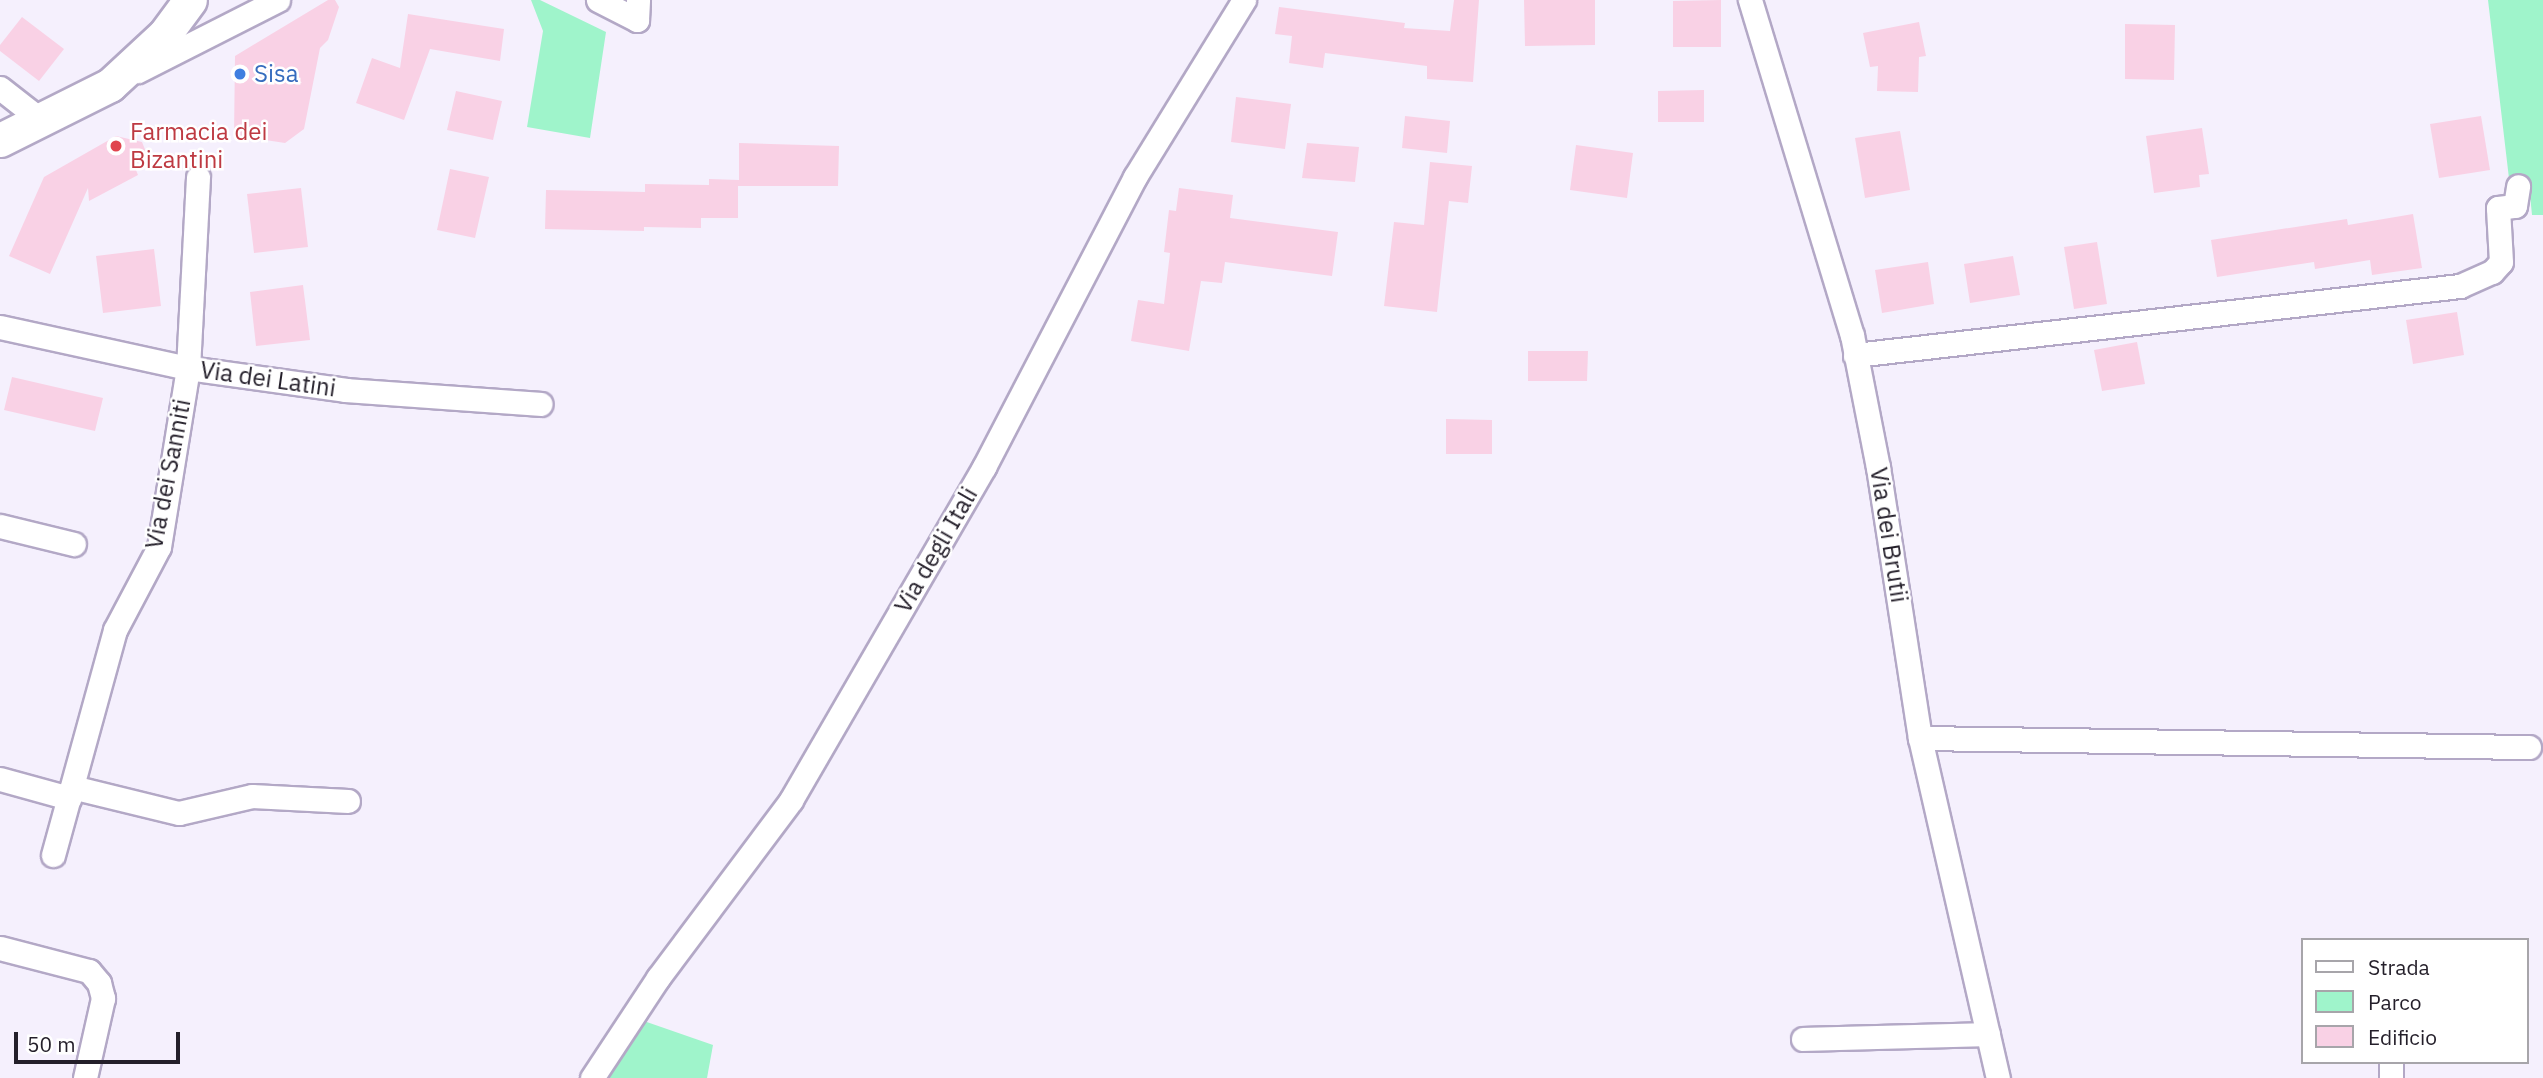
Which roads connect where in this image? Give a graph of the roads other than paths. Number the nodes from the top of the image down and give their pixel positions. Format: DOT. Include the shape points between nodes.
graph roads {
  1 [pos="190,0"];
  2 [pos="278,0"];
  3 [pos="598,0"];
  4 [pos="638,0"];
  5 [pos="1244,0"];
  6 [pos="1751,0"];
  7 [pos="110,85"];
  8 [pos="0,88"];
  9 [pos="41,120"];
  10 [pos="0,140"];
  11 [pos="198,177"];
  12 [pos="2518,186"];
  13 [pos="0,327"];
  14 [pos="1855,355"];
  15 [pos="188,368"];
  16 [pos="540,404"];
  17 [pos="0,526"];
  18 [pos="74,544"];
  19 [pos="1920,738"];
  20 [pos="2529,747"];
  21 [pos="0,779"];
  22 [pos="70,792"];
  23 [pos="348,801"];
  24 [pos="53,855"];
  25 [pos="0,948"];
  26 [pos="1988,1034"];
  27 [pos="1803,1039"];
  28 [pos="85,1078"];
  29 [pos="592,1078"];
  30 [pos="1998,1078"];
  1 -- 7 [label="street" via="165,34"];
  2 -- 7 [label="street"];
  3 -- 4 [label="street" via="637,20"];
  5 -- 29 [label="street, Via degli Itali" via="1135,177 984,467 791,800 658,978"];
  6 -- 14 [label="street, Via dei Brutii"];
  7 -- 9 [label="street"];
  8 -- 9 [label="street"];
  9 -- 10 [label="street"];
  11 -- 15 [label="street, Via dei Sanniti"];
  12 -- 14 [label="street" via="2515,206 2498,208 2501,261 2491,272 2460,286"];
  13 -- 15 [label="street, Via dei Latini"];
  14 -- 19 [label="street, Via dei Brutii" via="1878,467"];
  15 -- 16 [label="street, Via dei Latini" via="346,390"];
  15 -- 22 [label="street, Via dei Sanniti" via="159,547 115,630"];
  17 -- 18 [label="street"];
  19 -- 20 [label="street"];
  19 -- 26 [label="street, Via dei Brutii"];
  21 -- 22 [label="street"];
  22 -- 23 [label="street" via="179,813 252,796"];
  22 -- 24 [label="street, Via dei Sanniti"];
  25 -- 28 [label="street" via="89,971 99,983 103,998"];
  26 -- 27 [label="street"];
  26 -- 30 [label="street, Via dei Brutii"];
}
